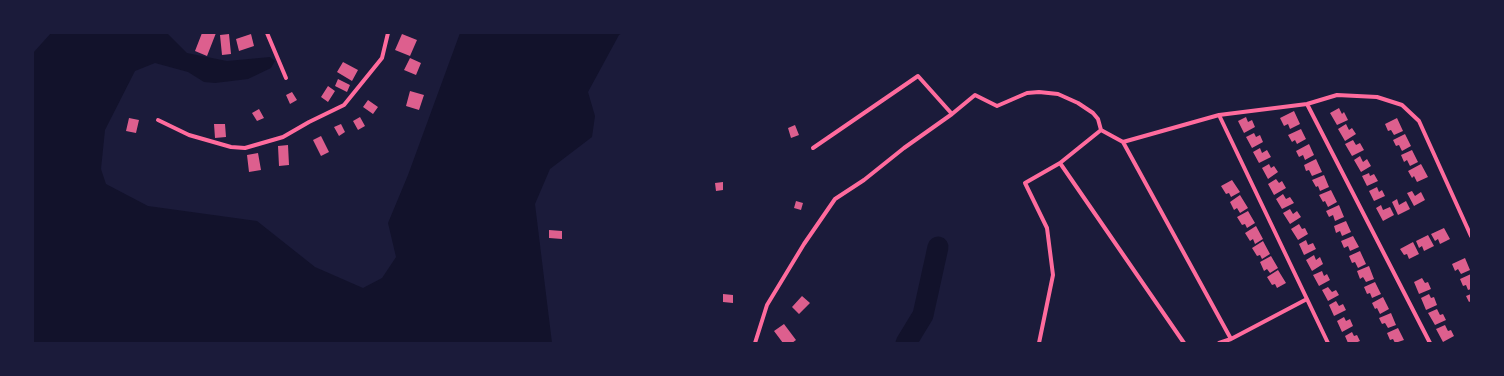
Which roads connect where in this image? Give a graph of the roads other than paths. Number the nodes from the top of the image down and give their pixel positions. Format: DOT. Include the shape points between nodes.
graph roads {
  1 [pos="267,33"];
  2 [pos="388,33"];
  3 [pos="286,78"];
  4 [pos="1307,104"];
  5 [pos="952,114"];
  6 [pos="1218,115"];
  7 [pos="158,120"];
  8 [pos="1101,130"];
  9 [pos="1123,142"];
  10 [pos="813,148"];
  11 [pos="1060,162"];
  12 [pos="1471,236"];
  13 [pos="1307,299"];
  14 [pos="1231,339"];
  15 [pos="755,343"];
  16 [pos="1039,343"];
  17 [pos="1184,343"];
  18 [pos="1220,343"];
  19 [pos="1328,343"];
  20 [pos="1430,343"];
  1 -- 3 [label="street"];
  2 -- 7 [label="street" via="382,58 344,105 283,136 245,148 231,147 189,135"];
  4 -- 6 [label="street"];
  4 -- 12 [label="street" via="1337,95 1377,97 1402,105 1419,121"];
  4 -- 20 [label="street"];
  5 -- 8 [label="street" via="976,95 997,106 1027,93 1058,94 1093,113"];
  5 -- 10 [label="street" via="918,76"];
  5 -- 15 [label="street" via="864,180 834,199 767,305"];
  6 -- 9 [label="street"];
  6 -- 13 [label="street"];
  8 -- 9 [label="street"];
  8 -- 11 [label="street"];
  9 -- 14 [label="street"];
  11 -- 16 [label="street" via="1025,183 1047,228 1053,274"];
  11 -- 17 [label="street"];
  13 -- 14 [label="street"];
  13 -- 19 [label="street"];
  14 -- 18 [label="street"];
}
